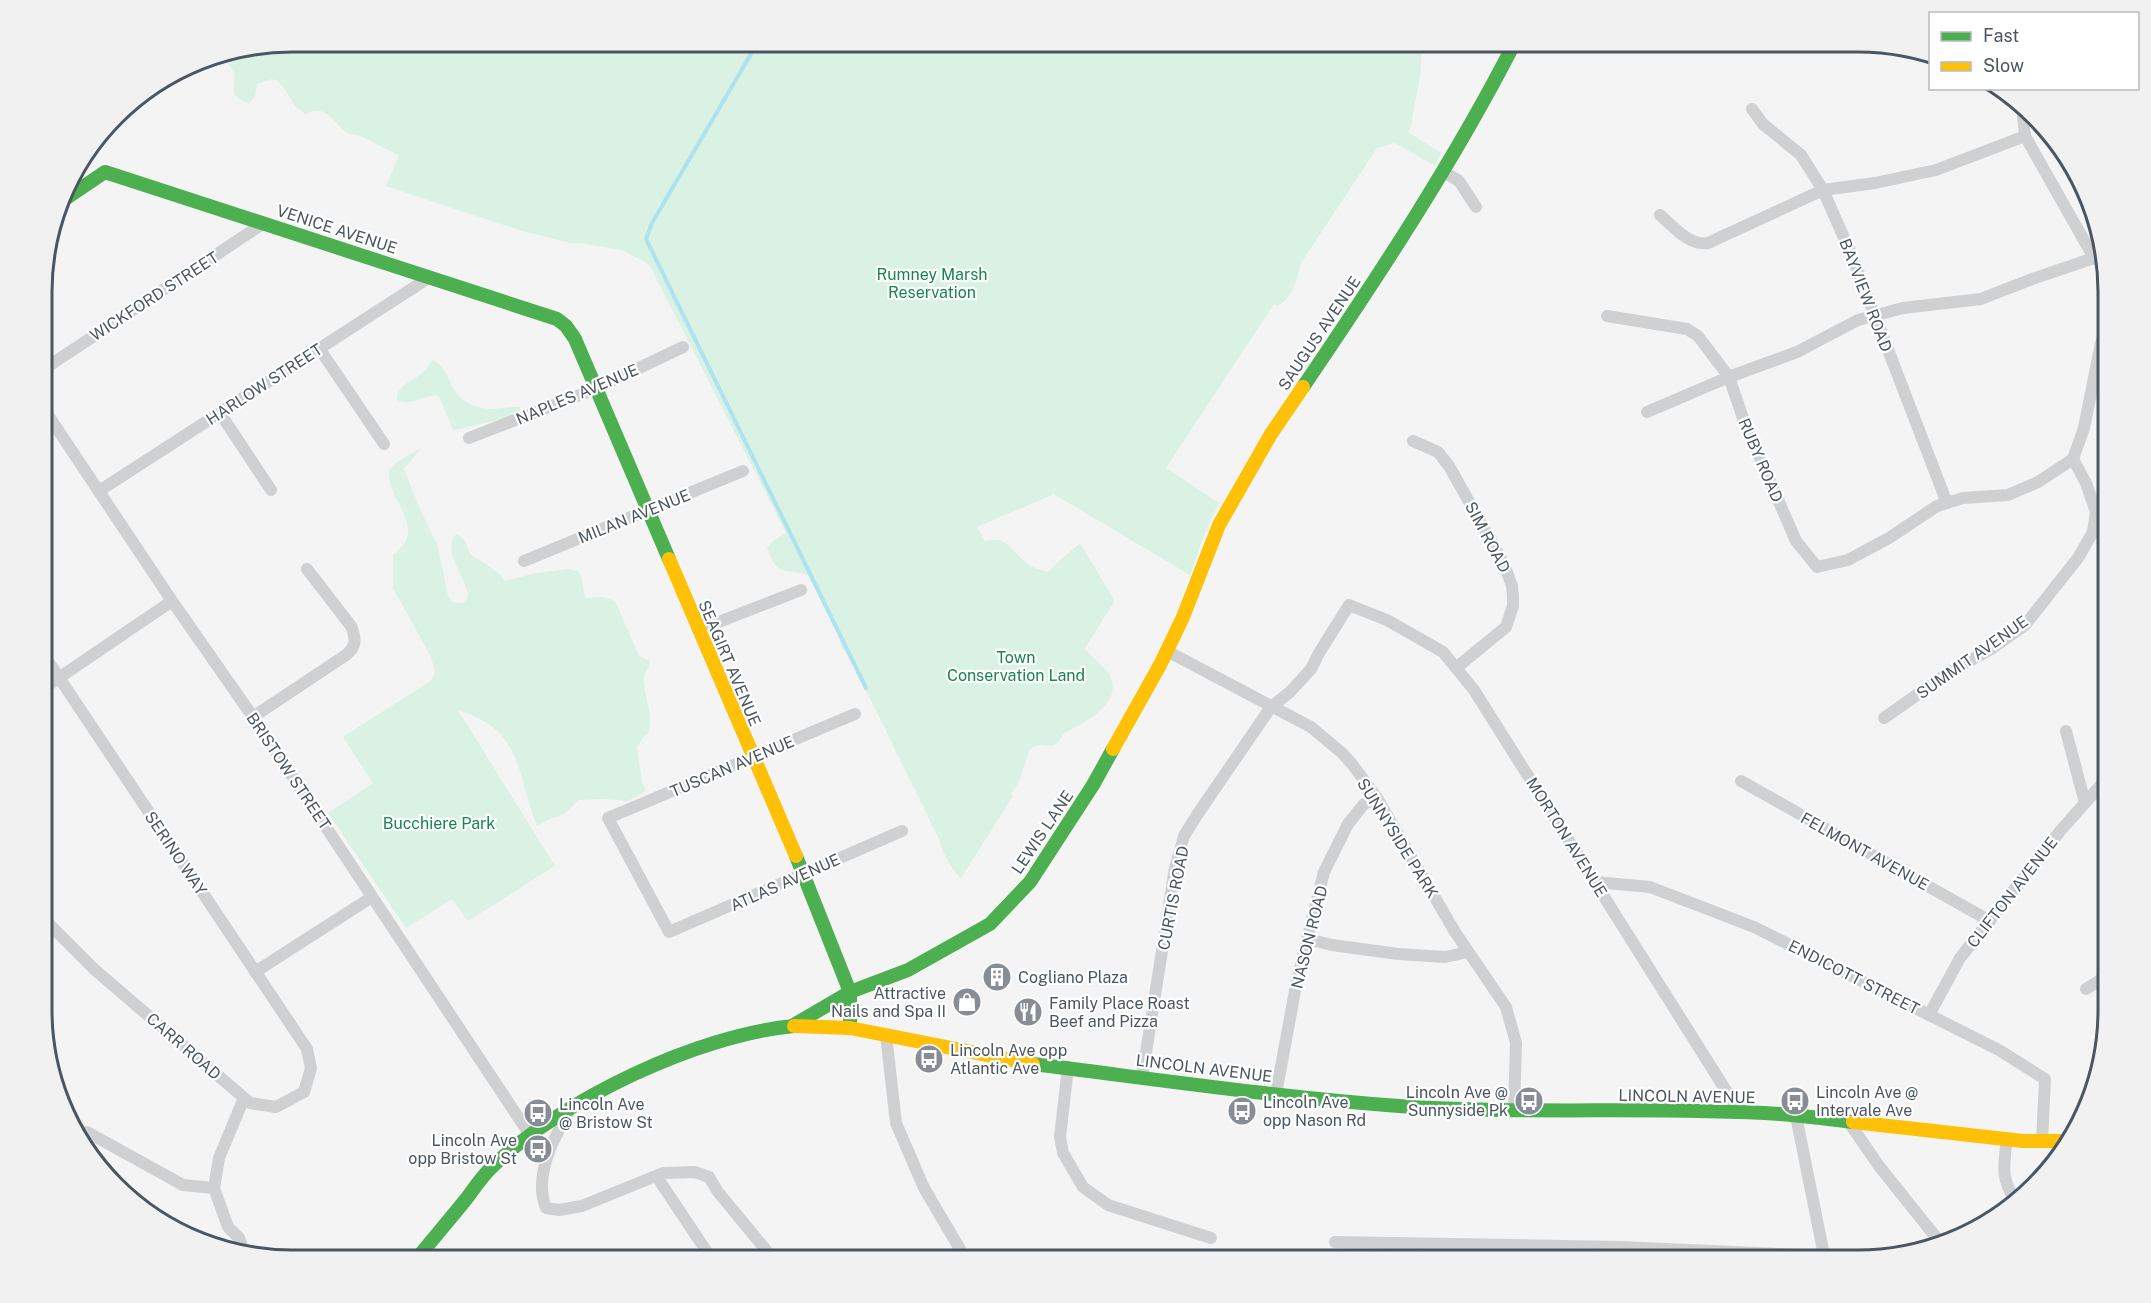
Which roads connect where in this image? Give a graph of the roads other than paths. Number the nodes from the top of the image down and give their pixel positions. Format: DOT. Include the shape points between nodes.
graph roads {
  1 [pos="1510,52"];
  2 [pos="1752,109"];
  3 [pos="2023,118"];
  4 [pos="2025,136"];
  5 [pos="1444,172"];
  6 [pos="1823,190"];
  7 [pos="74,193"];
  8 [pos="1476,207"];
  9 [pos="1660,215"];
  10 [pos="264,223"];
  11 [pos="2095,255"];
  12 [pos="2096,262"];
  13 [pos="430,277"];
  14 [pos="1607,316"];
  15 [pos="1875,316"];
  16 [pos="558,320"];
  17 [pos="683,347"];
  18 [pos="319,348"];
  19 [pos="2098,358"];
  20 [pos="52,364"];
  21 [pos="1729,377"];
  22 [pos="595,389"];
  23 [pos="1647,412"];
  24 [pos="220,413"];
  25 [pos="52,421"];
  26 [pos="469,438"];
  27 [pos="1413,441"];
  28 [pos="384,444"];
  29 [pos="2073,459"];
  30 [pos="743,471"];
  31 [pos="271,490"];
  32 [pos="99,491"];
  33 [pos="1947,503"];
  34 [pos="647,511"];
  35 [pos="524,561"];
  36 [pos="307,569"];
  37 [pos="801,590"];
  38 [pos="172,601"];
  39 [pos="1350,604"];
  40 [pos="698,630"];
  41 [pos="1167,651"];
  42 [pos="52,668"];
  43 [pos="1456,668"];
  44 [pos="58,678"];
  45 [pos="52,682"];
  46 [pos="1271,706"];
  47 [pos="855,714"];
  48 [pos="253,717"];
  49 [pos="1884,718"];
  50 [pos="2066,731"];
  51 [pos="753,757"];
  52 [pos="1741,781"];
  53 [pos="2098,787"];
  54 [pos="1377,798"];
  55 [pos="2085,803"];
  56 [pos="902,831"];
  57 [pos="804,873"];
  58 [pos="1595,882"];
  59 [pos="372,897"];
  60 [pos="1990,921"];
  61 [pos="52,927"];
  62 [pos="669,932"];
  63 [pos="1308,939"];
  64 [pos="1468,952"];
  65 [pos="255,972"];
  66 [pos="2098,982"];
  67 [pos="2086,989"];
  68 [pos="850,992"];
  69 [pos="1929,1015"];
  70 [pos="792,1026"];
  71 [pos="850,1028"];
  72 [pos="886,1035"];
  73 [pos="307,1051"];
  74 [pos="1068,1067"];
  75 [pos="1142,1078"];
  76 [pos="1276,1094"];
  77 [pos="244,1098"];
  78 [pos="572,1108"];
  79 [pos="1514,1110"];
  80 [pos="1743,1113"];
  81 [pos="1796,1116"];
  82 [pos="1848,1121"];
  83 [pos="87,1132"];
  84 [pos="530,1135"];
  85 [pos="2007,1139"];
  86 [pos="2042,1141"];
  87 [pos="2059,1142"];
  88 [pos="657,1177"];
  89 [pos="214,1188"];
  90 [pos="2012,1195"];
  91 [pos="1210,1238"];
  92 [pos="1936,1238"];
  93 [pos="1335,1242"];
  94 [pos="1425,1244"];
  95 [pos="242,1246"];
  96 [pos="1604,1247"];
  97 [pos="424,1250"];
  98 [pos="705,1250"];
  99 [pos="766,1250"];
  100 [pos="961,1250"];
  101 [pos="1425,1250"];
  102 [pos="1604,1250"];
  103 [pos="1664,1250"];
  104 [pos="1822,1250"];
  1 -- 5 [label="street, SAUGUS AVENUE"];
  2 -- 6 [label="street, BAYVIEW ROAD" via="1763,124 1801,155"];
  3 -- 4 [label="street"];
  4 -- 6 [label="street" via="1936,170"];
  4 -- 11 [label="street"];
  5 -- 8 [label="street" via="1459,181"];
  5 -- 41 [label="street, SAUGUS AVENUE" via="1384,268 1270,434 1219,525"];
  6 -- 9 [label="street" via="1708,243 1690,241"];
  6 -- 15 [label="street, BAYVIEW ROAD"];
  7 -- 10 [label="street, VENICE AVENUE" via="105,172"];
  10 -- 13 [label="street, VENICE AVENUE"];
  10 -- 20 [label="street, WICKFORD STREET"];
  12 -- 15 [label="street" via="2031,279 1981,299 1903,308"];
  13 -- 16 [label="street, VENICE AVENUE"];
  13 -- 18 [label="street, HARLOW STREET"];
  14 -- 21 [label="street, RUBY ROAD" via="1686,329 1698,336"];
  15 -- 21 [label="street"];
  15 -- 33 [label="street, BAYVIEW ROAD"];
  16 -- 22 [label="street, SEAGIRT AVENUE" via="575,336"];
  17 -- 22 [label="street, NAPLES AVENUE"];
  18 -- 24 [label="street, HARLOW STREET"];
  18 -- 28 [label="street"];
  19 -- 29 [label="street" via="2084,428"];
  21 -- 23 [label="street"];
  21 -- 33 [label="street, RUBY ROAD" via="1796,541 1817,567 1848,560"];
  22 -- 26 [label="street, NAPLES AVENUE"];
  22 -- 34 [label="street, SEAGIRT AVENUE"];
  24 -- 31 [label="street"];
  24 -- 32 [label="street, HARLOW STREET"];
  25 -- 32 [label="street, BRISTOW STREET"];
  27 -- 43 [label="street, SIM ROAD" via="1438,452 1449,466 1504,564 1512,586 1513,606 1506,627"];
  29 -- 33 [label="street" via="2029,487 2008,495"];
  29 -- 49 [label="street, SUMMIT AVENUE" via="2096,512 2093,532 2078,558 2025,625"];
  30 -- 34 [label="street, MILAN AVENUE"];
  32 -- 38 [label="street, BRISTOW STREET"];
  34 -- 35 [label="street, MILAN AVENUE"];
  34 -- 40 [label="street, SEAGIRT AVENUE"];
  36 -- 48 [label="street" via="351,626 355,645"];
  37 -- 40 [label="street"];
  38 -- 44 [label="street"];
  38 -- 48 [label="street, BRISTOW STREET"];
  39 -- 43 [label="street, MORTON AVENUE" via="1443,651"];
  39 -- 46 [label="street, CURTIS ROAD" via="1311,669"];
  40 -- 51 [label="street, SEAGIRT AVENUE"];
  41 -- 46 [label="street, SUNNYSIDE PARK"];
  41 -- 68 [label="street, LEWIS LANE" via="1093,785 1030,882 990,924 908,970"];
  42 -- 44 [label="street, SERINO WAY"];
  43 -- 58 [label="street, MORTON AVENUE" via="1474,690"];
  44 -- 45 [label="street"];
  44 -- 65 [label="street, SERINO WAY"];
  46 -- 54 [label="street, SUNNYSIDE PARK" via="1311,727 1342,753"];
  46 -- 75 [label="street, CURTIS ROAD" via="1184,836 1175,868"];
  47 -- 51 [label="street, TUSCAN AVENUE"];
  48 -- 59 [label="street, BRISTOW STREET"];
  50 -- 55 [label="street"];
  51 -- 57 [label="street, SEAGIRT AVENUE"];
  51 -- 62 [label="street, TUSCAN AVENUE" via="608,818"];
  52 -- 60 [label="street, FELMONT AVENUE"];
  53 -- 55 [label="street, CLIFTON AVENUE"];
  54 -- 63 [label="street, NASON ROAD" via="1364,804 1348,824 1324,872"];
  54 -- 64 [label="street, SUNNYSIDE PARK"];
  55 -- 60 [label="street, CLIFTON AVENUE"];
  56 -- 57 [label="street, ATLAS AVENUE"];
  57 -- 62 [label="street, ATLAS AVENUE"];
  57 -- 68 [label="street, SEAGIRT AVENUE"];
  58 -- 69 [label="street, ENDICOTT STREET" via="1650,887 1754,927"];
  58 -- 80 [label="street, MORTON AVENUE"];
  59 -- 65 [label="street"];
  59 -- 84 [label="street, BRISTOW STREET"];
  60 -- 69 [label="street, CLIFTON AVENUE" via="1960,958"];
  61 -- 77 [label="street, CARR ROAD" via="94,969"];
  63 -- 64 [label="street" via="1398,954 1445,957"];
  63 -- 76 [label="street, NASON ROAD"];
  64 -- 79 [label="street, SUNNYSIDE PARK" via="1506,1007 1516,1043"];
  65 -- 73 [label="street, SERINO WAY"];
  66 -- 67 [label="street"];
  68 -- 70 [label="street, LEWIS LANE"];
  68 -- 71 [label="street, SEAGIRT AVENUE"];
  69 -- 86 [label="street, ENDICOTT STREET" via="1999,1050 2044,1079"];
  70 -- 71 [label="street, LINCOLN AVENUE"];
  70 -- 78 [label="street, LINCOLN AVENUE" via="740,1036 681,1054"];
  71 -- 72 [label="street, LINCOLN AVENUE"];
  72 -- 74 [label="street, LINCOLN AVENUE" via="1027,1063"];
  72 -- 100 [label="street" via="896,1123 924,1188"];
  73 -- 77 [label="street, CARR ROAD" via="311,1068 304,1092 276,1107 250,1103"];
  74 -- 75 [label="street, LINCOLN AVENUE"];
  74 -- 91 [label="street" via="1060,1137 1063,1153 1083,1187 1108,1205"];
  75 -- 76 [label="street, LINCOLN AVENUE"];
  76 -- 79 [label="street, LINCOLN AVENUE" via="1399,1106"];
  77 -- 89 [label="street" via="219,1158"];
  78 -- 84 [label="street, LINCOLN AVENUE"];
  78 -- 88 [label="street" via="558,1130 543,1175 546,1208 582,1206"];
  79 -- 80 [label="street, LINCOLN AVENUE"];
  80 -- 81 [label="street, LINCOLN AVENUE"];
  81 -- 82 [label="street, LINCOLN AVENUE"];
  81 -- 104 [label="street"];
  82 -- 85 [label="street, LINCOLN AVENUE"];
  82 -- 92 [label="street"];
  83 -- 89 [label="street" via="183,1185"];
  84 -- 97 [label="street, LINCOLN AVENUE" via="492,1167"];
  85 -- 86 [label="street, LINCOLN AVENUE"];
  85 -- 90 [label="street" via="2004,1162 2006,1185"];
  86 -- 87 [label="street, LINCOLN AVENUE"];
  88 -- 98 [label="street"];
  88 -- 99 [label="street" via="677,1171 709,1177"];
  89 -- 95 [label="street" via="228,1227"];
  93 -- 94 [label="street"];
  94 -- 96 [label="street"];
  94 -- 101 [label="street"];
  96 -- 102 [label="street"];
  96 -- 103 [label="street"];
}
